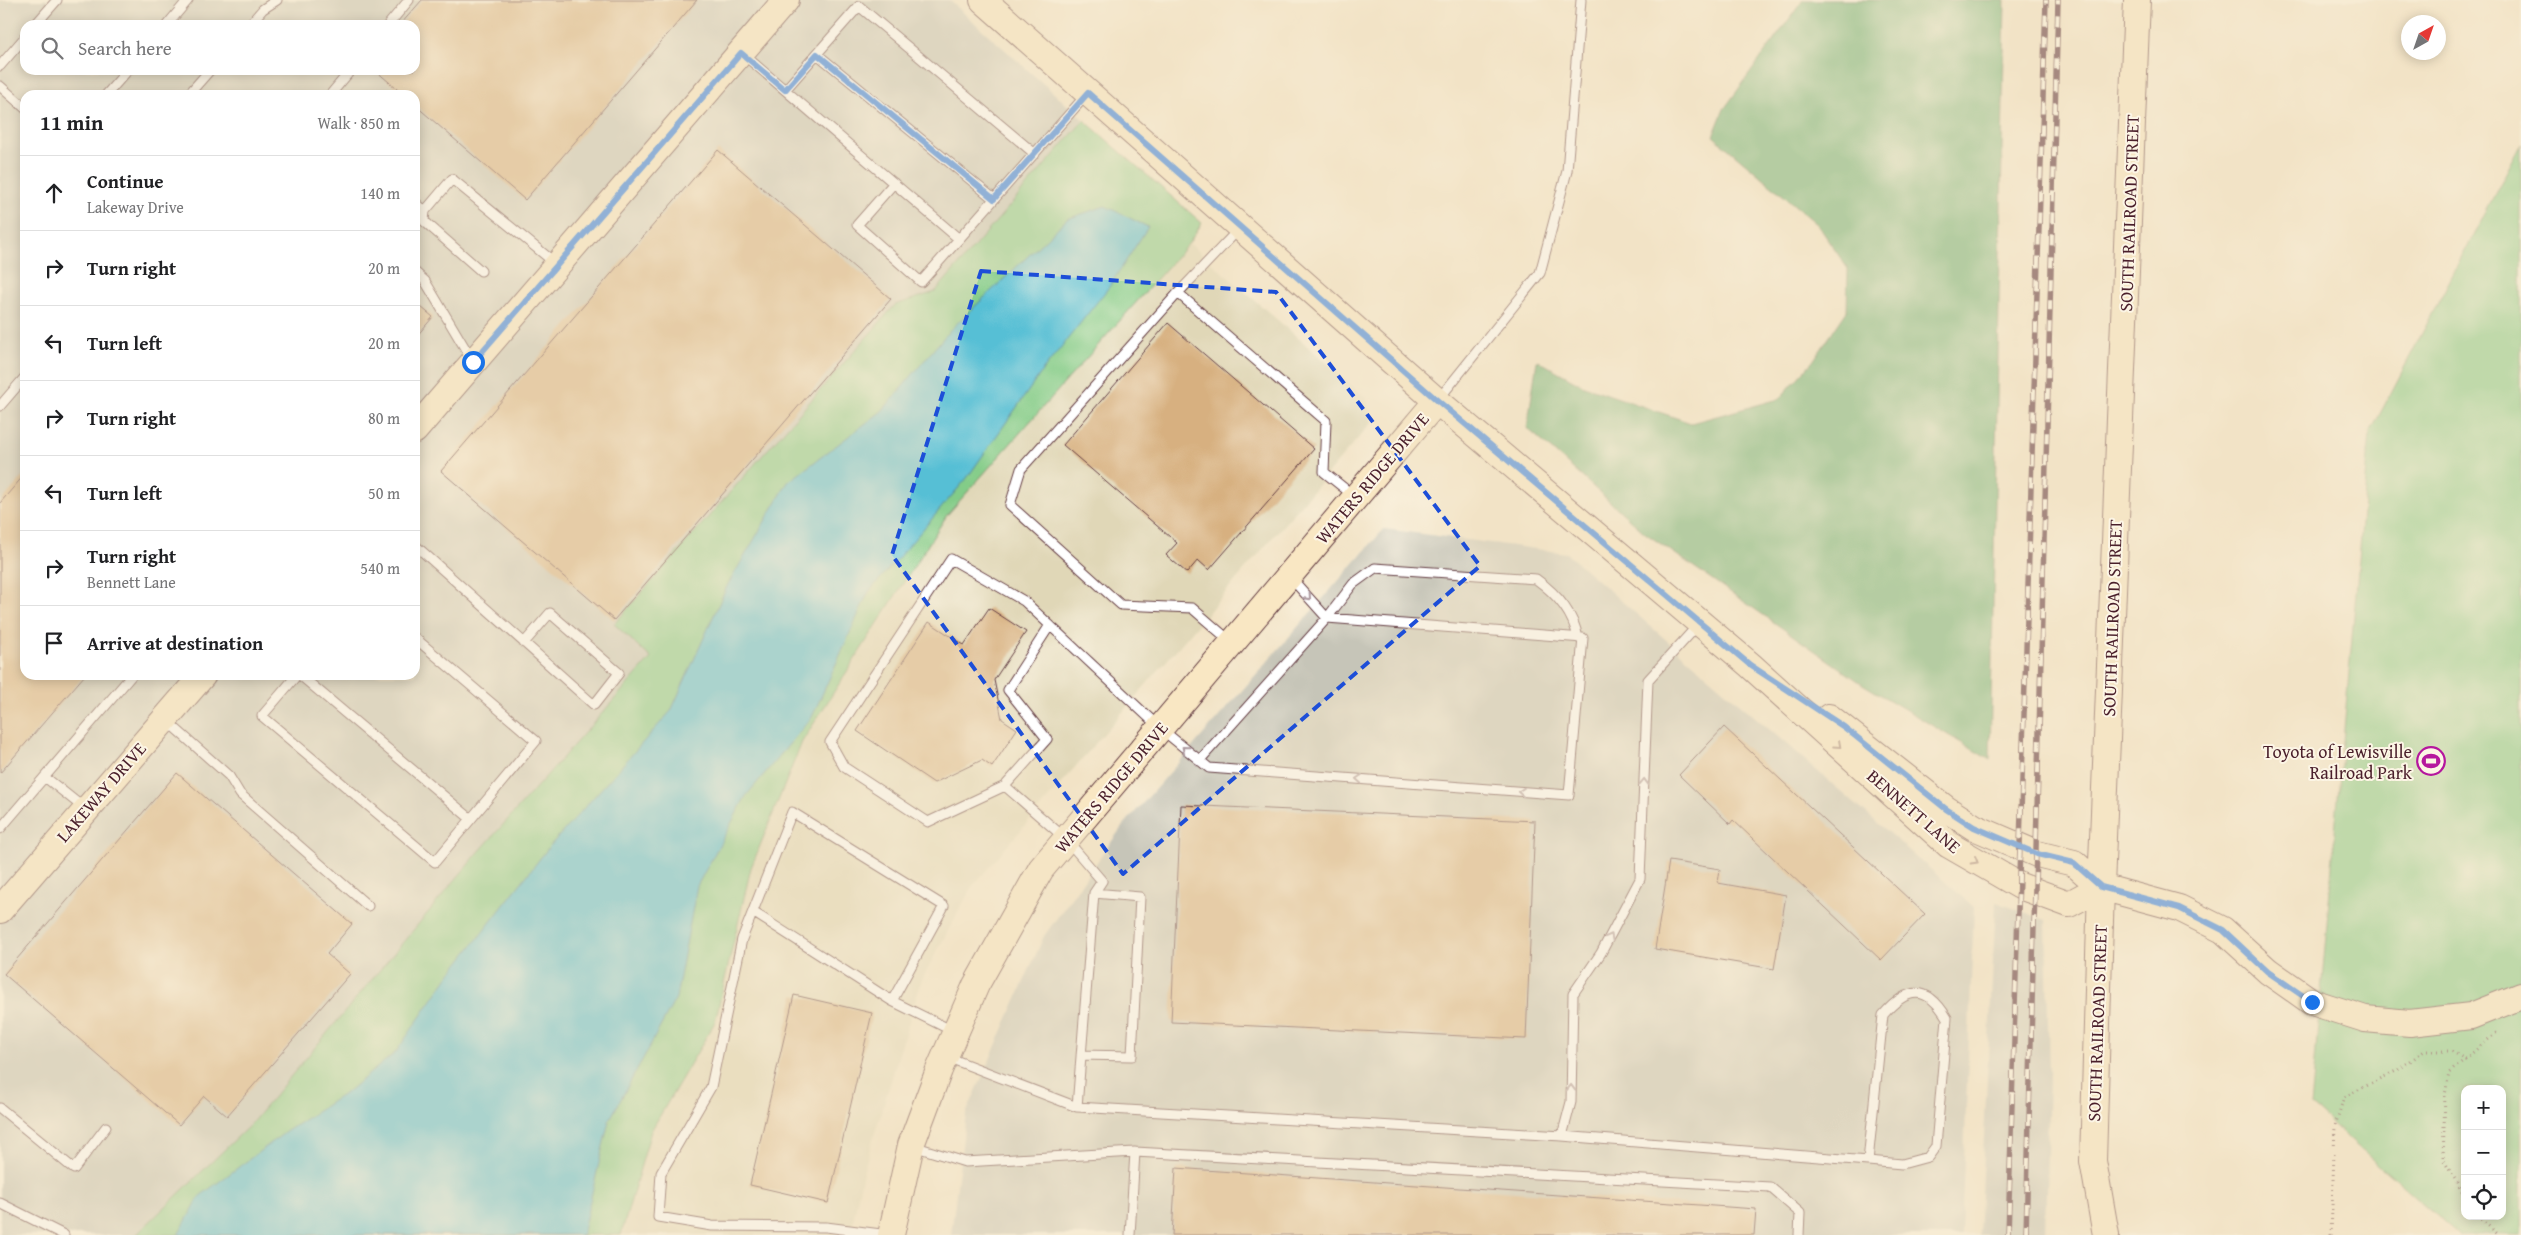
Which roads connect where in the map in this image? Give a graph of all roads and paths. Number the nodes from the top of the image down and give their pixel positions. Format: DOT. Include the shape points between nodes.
graph roads {
  1 [pos="57,0"];
  2 [pos="188,0"];
  3 [pos="277,0"];
  4 [pos="409,0"];
  5 [pos="786,0"];
  6 [pos="983,0"];
  7 [pos="1581,0"];
  8 [pos="2137,0"];
  9 [pos="39,20"];
  10 [pos="171,20"];
  11 [pos="254,20"];
  12 [pos="392,20"];
  13 [pos="20,43"];
  14 [pos="741,53"];
  15 [pos="817,54"];
  16 [pos="0,66"];
  17 [pos="124,75"];
  18 [pos="206,75"];
  19 [pos="347,75"];
  20 [pos="0,86"];
  21 [pos="110,90"];
  22 [pos="192,90"];
  23 [pos="334,90"];
  24 [pos="785,90"];
  25 [pos="1088,93"];
  26 [pos="20,104"];
  27 [pos="1035,154"];
  28 [pos="894,183"];
  29 [pos="994,199"];
  30 [pos="420,206"];
  31 [pos="425,211"];
  32 [pos="1241,227"];
  33 [pos="959,239"];
  34 [pos="558,265"];
  35 [pos="481,272"];
  36 [pos="420,276"];
  37 [pos="1178,293"];
  38 [pos="473,362"];
  39 [pos="20,383"];
  40 [pos="1438,401"];
  41 [pos="0,406"];
  42 [pos="420,424"];
  43 [pos="1356,498"];
  44 [pos="420,549"];
  45 [pos="1289,576"];
  46 [pos="1327,618"];
  47 [pos="1700,622"];
  48 [pos="1050,625"];
  49 [pos="1578,638"];
  50 [pos="420,642"];
  51 [pos="524,643"];
  52 [pos="1233,643"];
  53 [pos="1750,665"];
  54 [pos="128,680"];
  55 [pos="199,680"];
  56 [pos="294,680"];
  57 [pos="305,680"];
  58 [pos="165,719"];
  59 [pos="1160,728"];
  60 [pos="1200,761"];
  61 [pos="45,776"];
  62 [pos="1005,786"];
  63 [pos="86,810"];
  64 [pos="471,819"];
  65 [pos="0,828"];
  66 [pos="1066,839"];
  67 [pos="2101,887"];
  68 [pos="1094,893"];
  69 [pos="368,906"];
  70 [pos="0,910"];
  71 [pos="753,912"];
  72 [pos="2521,996"];
  73 [pos="892,1001"];
  74 [pos="2503,1029"];
  75 [pos="955,1032"];
  76 [pos="1081,1055"];
  77 [pos="945,1056"];
  78 [pos="2465,1059"];
  79 [pos="1077,1107"];
  80 [pos="0,1108"];
  81 [pos="106,1127"];
  82 [pos="1562,1136"];
  83 [pos="911,1145"];
  84 [pos="1135,1152"];
  85 [pos="1868,1161"];
  86 [pos="2461,1189"];
  87 [pos="0,1203"];
  88 [pos="2482,1220"];
  89 [pos="64,1235"];
  90 [pos="891,1235"];
  91 [pos="1130,1235"];
  92 [pos="1799,1235"];
  93 [pos="2106,1235"];
  94 [pos="2330,1235"];
  95 [pos="2500,1235"];
  1 -- 9 [label="lane"];
  2 -- 10 [label="lane"];
  3 -- 11 [label="lane"];
  4 -- 12 [label="lane"];
  5 -- 14 [label="street"];
  6 -- 25 [label="street, BENNETT LANE"];
  7 -- 40 [label="lane" via="1567,171 1540,272"];
  8 -- 67 [label="street, SOUTH RAILROAD STREET"];
  13 -- 16 [label="lane"];
  14 -- 24 [label="lane"];
  14 -- 34 [label="street"];
  15 -- 24 [label="lane"];
  15 -- 27 [label="lane" via="859,6"];
  15 -- 29 [label="lane"];
  17 -- 21 [label="lane"];
  18 -- 22 [label="lane"];
  19 -- 23 [label="lane"];
  20 -- 26 [label="lane"];
  24 -- 28 [label="lane"];
  25 -- 27 [label="lane"];
  25 -- 32 [label="street, BENNETT LANE"];
  27 -- 29 [label="lane"];
  28 -- 33 [label="lane"];
  28 -- 33 [label="lane" via="857,225 921,282"];
  29 -- 33 [label="lane"];
  30 -- 31 [label="lane"];
  31 -- 34 [label="lane" via="452,179"];
  31 -- 35 [label="lane" via="424,221"];
  32 -- 37 [label="lane"];
  32 -- 40 [label="street, BENNETT LANE"];
  34 -- 38 [label="street"];
  36 -- 38 [label="lane"];
  37 -- 43 [label="lane" via="1326,421 1324,472"];
  37 -- 52 [label="lane" via="1022,469 1010,505 1121,605 1192,608"];
  38 -- 42 [label="street"];
  39 -- 41 [label="lane"];
  40 -- 43 [label="street, WATERS RIDGE DRIVE"];
  40 -- 47 [label="street, BENNETT LANE"];
  43 -- 45 [label="street, WATERS RIDGE DRIVE"];
  44 -- 51 [label="lane"];
  45 -- 46 [label="lane, one-way"];
  45 -- 52 [label="street, WATERS RIDGE DRIVE"];
  46 -- 49 [label="lane"];
  46 -- 49 [label="lane" via="1353,584 1375,568 1536,579 1551,589 1575,620"];
  46 -- 60 [label="lane"];
  47 -- 53 [label="street, BENNETT LANE"];
  82 -- 47 [label="lane, one-way" via="1571,1102 1573,994 1601,953 1640,879 1648,680"];
  48 -- 59 [label="lane"];
  48 -- 62 [label="lane" via="1008,690 1047,739"];
  48 -- 62 [label="lane" via="1024,601 951,559 830,742 844,767 928,822"];
  49 -- 60 [label="lane, one-way" via="1583,638 1569,795 1209,768"];
  50 -- 64 [label="lane" via="536,741"];
  51 -- 51 [label="lane" via="594,705 619,673 550,613"];
  52 -- 59 [label="street, WATERS RIDGE DRIVE"];
  53 -- 67 [label="street, BENNETT LANE" via="1844,727 1946,809 1974,827 2037,854 2074,863"];
  53 -- 67 [label="street, BENNETT LANE, one-way" via="1949,845 2020,886 2070,904"];
  54 -- 61 [label="lane"];
  55 -- 58 [label="street, LAKEWAY DRIVE"];
  56 -- 64 [label="lane" via="262,716 435,862"];
  57 -- 64 [label="lane"];
  58 -- 63 [label="street, LAKEWAY DRIVE"];
  58 -- 69 [label="lane" via="229,776 240,794"];
  60 -- 59 [label="lane, one-way"];
  59 -- 66 [label="street, WATERS RIDGE DRIVE"];
  61 -- 63 [label="lane"];
  61 -- 65 [label="lane"];
  62 -- 66 [label="lane"];
  63 -- 70 [label="street, LAKEWAY DRIVE"];
  66 -- 68 [label="lane" via="1102,881"];
  66 -- 75 [label="street, WATERS RIDGE DRIVE" via="1041,869 1006,927"];
  67 -- 72 [label="street, BENNETT LANE" via="2179,908 2223,930 2268,972 2312,1002 2365,1019 2410,1023 2471,1016"];
  67 -- 93 [label="street, SOUTH RAILROAD STREET" via="2093,1161"];
  68 -- 76 [label="lane"];
  68 -- 76 [label="lane" via="1140,897 1132,1056"];
  71 -- 73 [label="lane"];
  71 -- 73 [label="lane" via="792,812 944,906"];
  71 -- 90 [label="lane" via="742,939 711,1087 661,1172 658,1217 712,1226 826,1227"];
  73 -- 75 [label="lane"];
  74 -- 78 [label="path"];
  75 -- 77 [label="street, WATERS RIDGE DRIVE"];
  76 -- 79 [label="lane"];
  77 -- 79 [label="lane"];
  77 -- 83 [label="street, WATERS RIDGE DRIVE"];
  78 -- 86 [label="path" via="2450,1073 2445,1096 2443,1159"];
  78 -- 94 [label="path" via="2451,1051 2424,1051 2398,1070 2344,1097 2335,1126"];
  79 -- 82 [label="lane"];
  80 -- 81 [label="lane" via="74,1169"];
  82 -- 85 [label="lane"];
  83 -- 84 [label="lane" via="965,1162"];
  83 -- 90 [label="street, WATERS RIDGE DRIVE"];
  84 -- 91 [label="lane"];
  84 -- 92 [label="lane" via="1770,1187 1800,1213"];
  85 -- 85 [label="lane" via="1902,1164 1928,1157 1936,1146 1947,1018 1938,1003 1922,993 1904,995 1883,1015"];
  87 -- 89 [label="lane"];
  88 -- 95 [label="path"];
}
